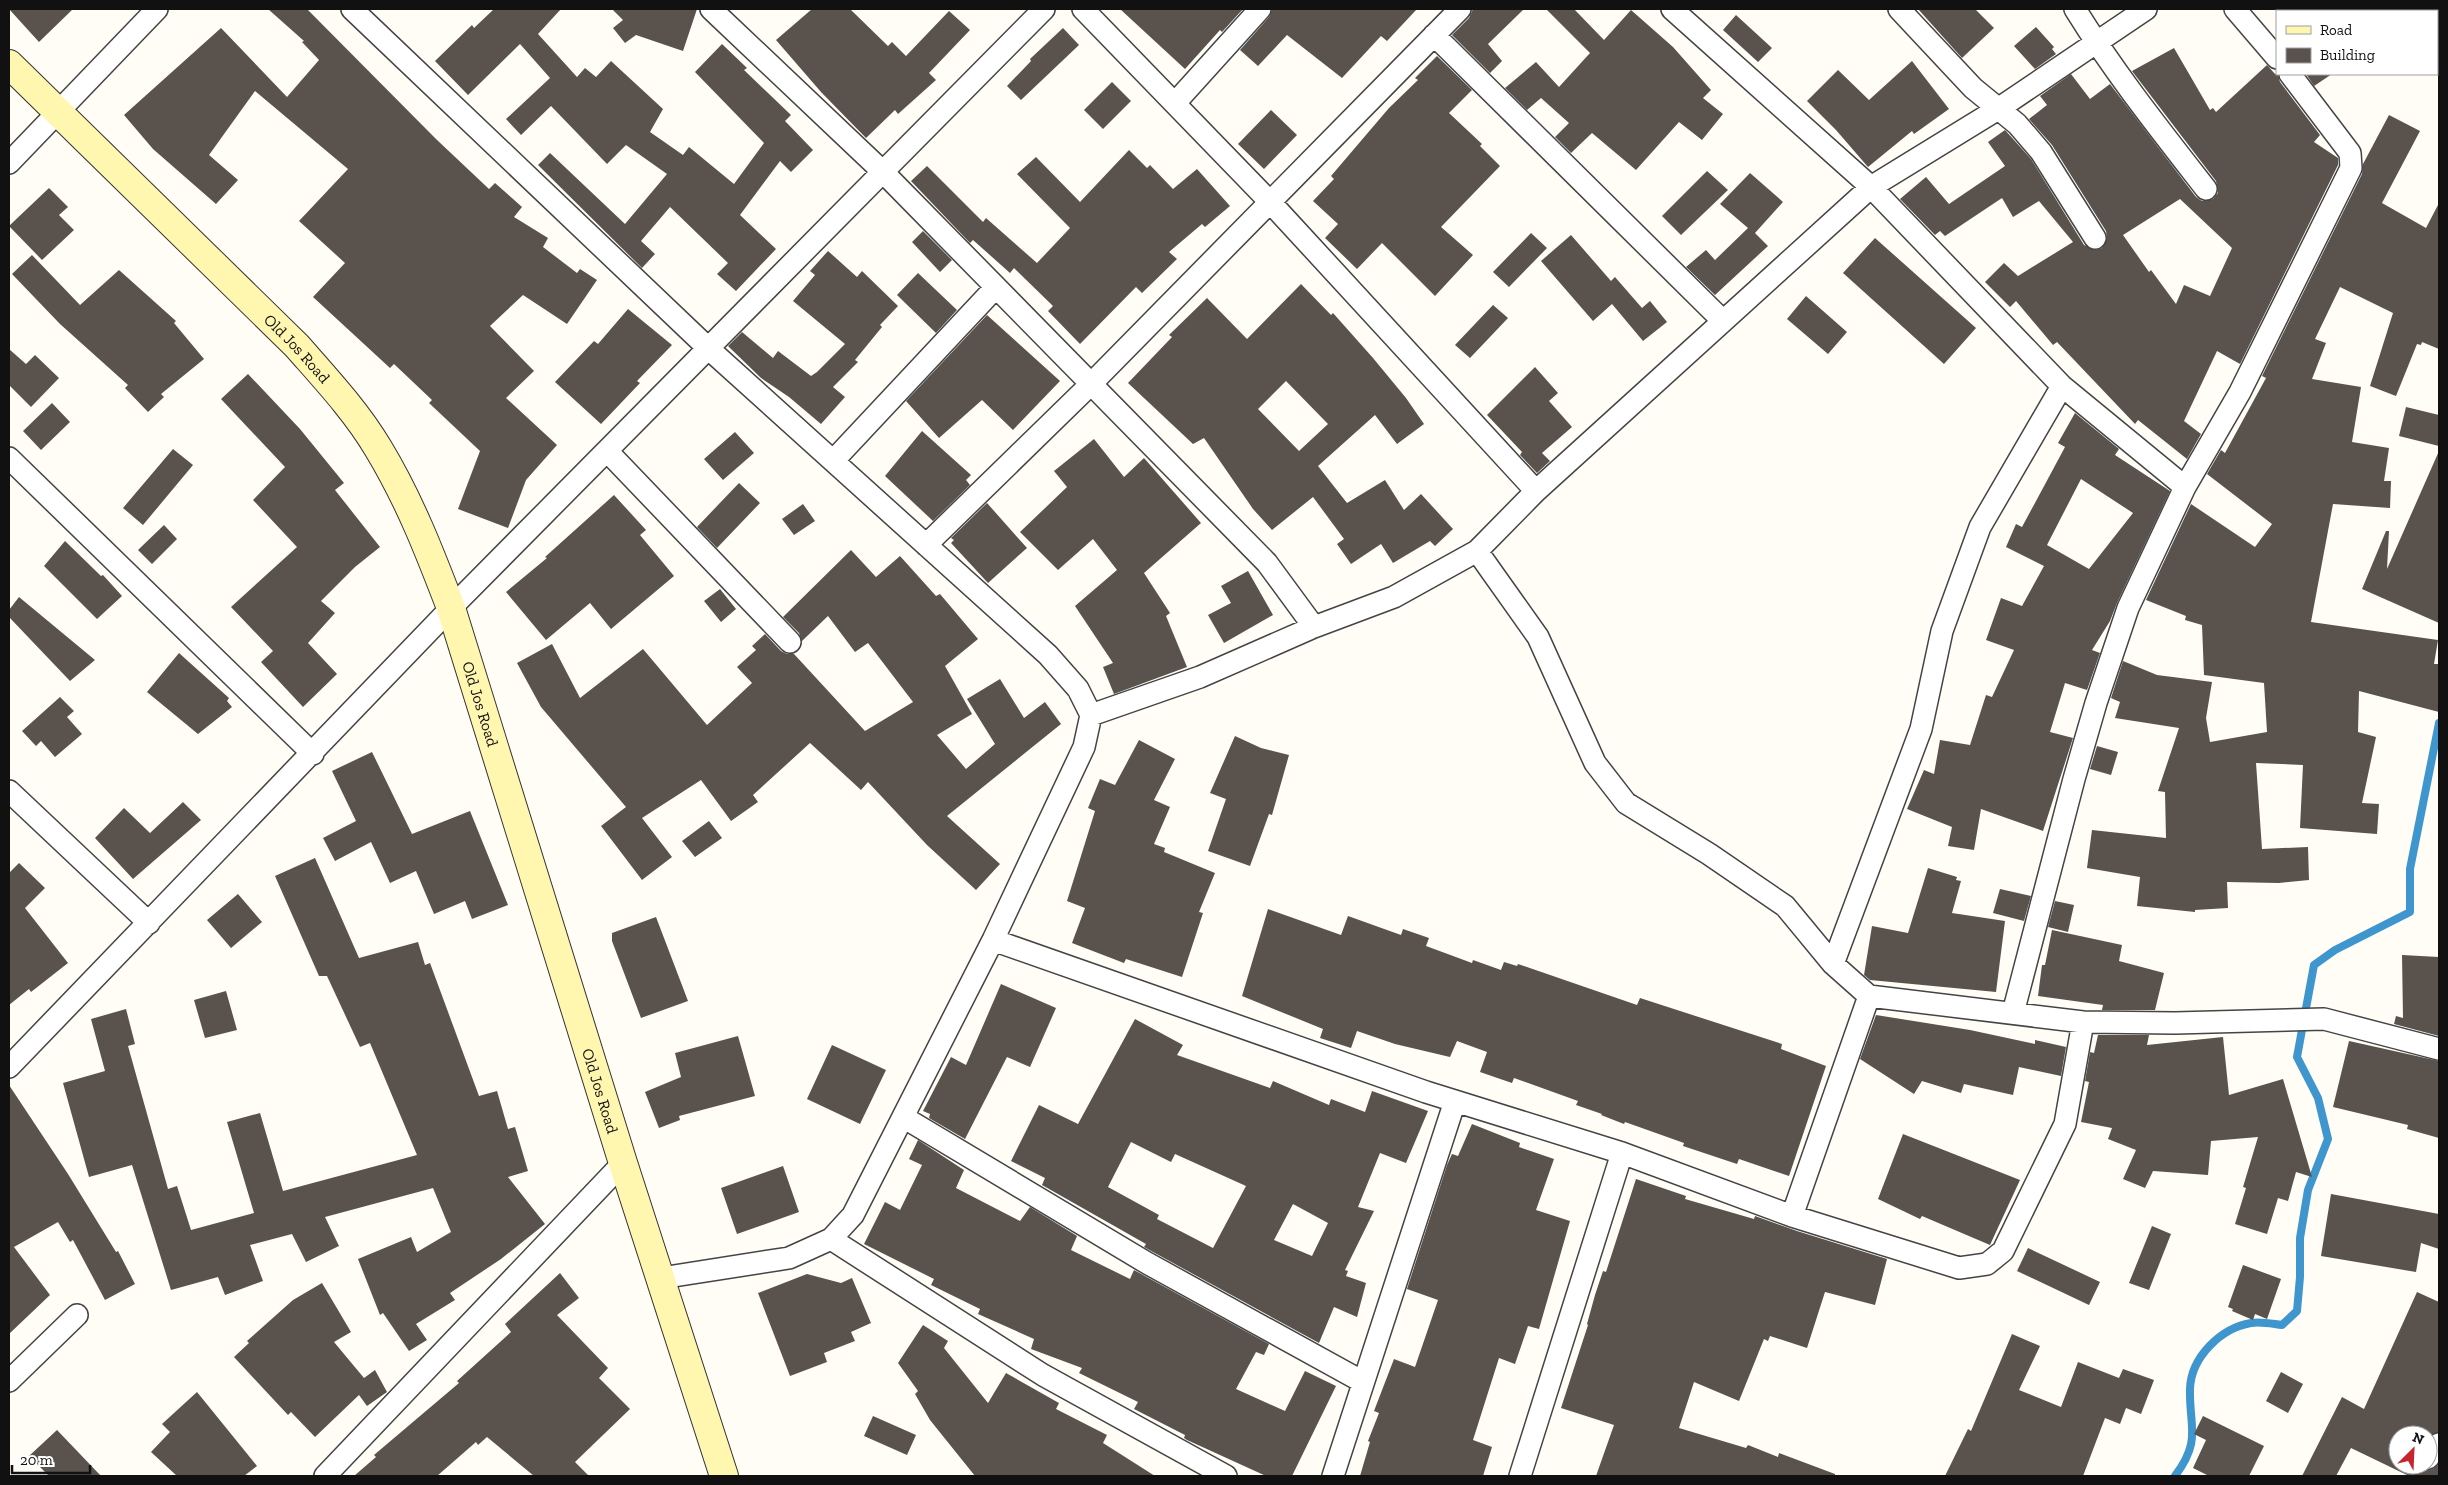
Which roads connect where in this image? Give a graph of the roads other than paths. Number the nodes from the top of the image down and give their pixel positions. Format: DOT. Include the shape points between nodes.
graph roads {
  1 [pos="157,9"];
  2 [pos="352,9"];
  3 [pos="711,9"];
  4 [pos="1044,9"];
  5 [pos="1083,9"];
  6 [pos="1260,9"];
  7 [pos="1460,9"];
  8 [pos="1672,9"];
  9 [pos="1899,9"];
  10 [pos="2074,9"];
  11 [pos="2146,9"];
  12 [pos="2235,9"];
  13 [pos="1434,35"];
  14 [pos="2095,42"];
  15 [pos="2276,57"];
  16 [pos="9,64"];
  17 [pos="2291,75"];
  18 [pos="1175,103"];
  19 [pos="1998,109"];
  20 [pos="57,112"];
  21 [pos="9,163"];
  22 [pos="882,172"];
  23 [pos="1871,187"];
  24 [pos="2206,188"];
  25 [pos="1271,203"];
  26 [pos="2095,238"];
  27 [pos="996,287"];
  28 [pos="1723,321"];
  29 [pos="709,349"];
  30 [pos="1091,384"];
  31 [pos="2062,386"];
  32 [pos="608,452"];
  33 [pos="9,458"];
  34 [pos="833,460"];
  35 [pos="2185,487"];
  36 [pos="1536,491"];
  37 [pos="926,545"];
  38 [pos="1477,551"];
  39 [pos="451,608"];
  40 [pos="1314,627"];
  41 [pos="790,642"];
  42 [pos="1091,715"];
  43 [pos="313,754"];
  44 [pos="9,791"];
  45 [pos="149,923"];
  46 [pos="993,940"];
  47 [pos="1833,964"];
  48 [pos="1869,996"];
  49 [pos="2013,1013"];
  50 [pos="2083,1022"];
  51 [pos="2439,1050"];
  52 [pos="9,1068"];
  53 [pos="1455,1101"];
  54 [pos="903,1117"];
  55 [pos="1622,1153"];
  56 [pos="623,1163"];
  57 [pos="1792,1216"];
  58 [pos="831,1240"];
  59 [pos="661,1278"];
  60 [pos="77,1315"];
  61 [pos="9,1381"];
  62 [pos="1363,1382"];
  63 [pos="325,1476"];
  64 [pos="724,1476"];
  65 [pos="1226,1476"];
  66 [pos="1332,1476"];
  67 [pos="1520,1476"];
  1 -- 20 [label="street"];
  2 -- 29 [label="street"];
  3 -- 22 [label="street"];
  4 -- 22 [label="street"];
  5 -- 18 [label="street"];
  6 -- 18 [label="street"];
  7 -- 13 [label="street"];
  8 -- 23 [label="street"];
  9 -- 19 [label="street"];
  10 -- 14 [label="street"];
  11 -- 14 [label="street"];
  12 -- 15 [label="street"];
  13 -- 25 [label="street"];
  13 -- 28 [label="street"];
  14 -- 19 [label="street"];
  14 -- 24 [label="street"];
  16 -- 20 [label="main road, Old Jos Road"];
  17 -- 35 [label="street" via="2350,153 2351,168 2240,392"];
  18 -- 25 [label="street"];
  19 -- 23 [label="street"];
  19 -- 26 [label="street" via="2041,152"];
  20 -- 21 [label="street"];
  20 -- 39 [label="main road, Old Jos Road" via="297,346 332,387 377,447 399,487 416,519"];
  22 -- 27 [label="street"];
  22 -- 29 [label="street"];
  23 -- 28 [label="street"];
  23 -- 31 [label="street"];
  25 -- 30 [label="street"];
  25 -- 36 [label="street"];
  27 -- 30 [label="street"];
  27 -- 34 [label="street"];
  28 -- 36 [label="street"];
  29 -- 32 [label="street"];
  29 -- 34 [label="street"];
  30 -- 37 [label="street"];
  30 -- 40 [label="street" via="1267,563"];
  31 -- 35 [label="street"];
  31 -- 47 [label="street" via="1980,527 1942,631 1920,729"];
  32 -- 39 [label="street"];
  32 -- 41 [label="street"];
  33 -- 43 [label="street"];
  34 -- 37 [label="street"];
  35 -- 49 [label="street" via="2128,608 2096,703"];
  36 -- 38 [label="street"];
  37 -- 42 [label="street" via="1048,655 1078,690"];
  38 -- 40 [label="street" via="1394,596"];
  38 -- 47 [label="street" via="1538,637 1595,762 1626,804 1709,854 1785,906"];
  39 -- 43 [label="street"];
  39 -- 56 [label="main road, Old Jos Road"];
  40 -- 42 [label="street" via="1200,677"];
  42 -- 46 [label="street" via="1084,747"];
  43 -- 45 [label="street"];
  44 -- 45 [label="street"];
  45 -- 52 [label="street"];
  46 -- 53 [label="street"];
  46 -- 54 [label="street"];
  47 -- 48 [label="street"];
  48 -- 49 [label="street"];
  48 -- 57 [label="street"];
  49 -- 50 [label="street"];
  50 -- 51 [label="street" via="2175,1024 2324,1019"];
  50 -- 57 [label="street" via="2065,1124 2003,1251 1987,1264 1959,1268"];
  53 -- 55 [label="street"];
  53 -- 62 [label="street"];
  54 -- 58 [label="street" via="853,1215"];
  54 -- 62 [label="street" via="1147,1263"];
  55 -- 57 [label="street"];
  55 -- 67 [label="street"];
  56 -- 59 [label="main road, Old Jos Road"];
  56 -- 63 [label="street"];
  58 -- 59 [label="street" via="789,1258"];
  58 -- 65 [label="street" via="1043,1375"];
  59 -- 64 [label="main road, Old Jos Road"];
  60 -- 61 [label="street"];
  62 -- 66 [label="street"];
}
